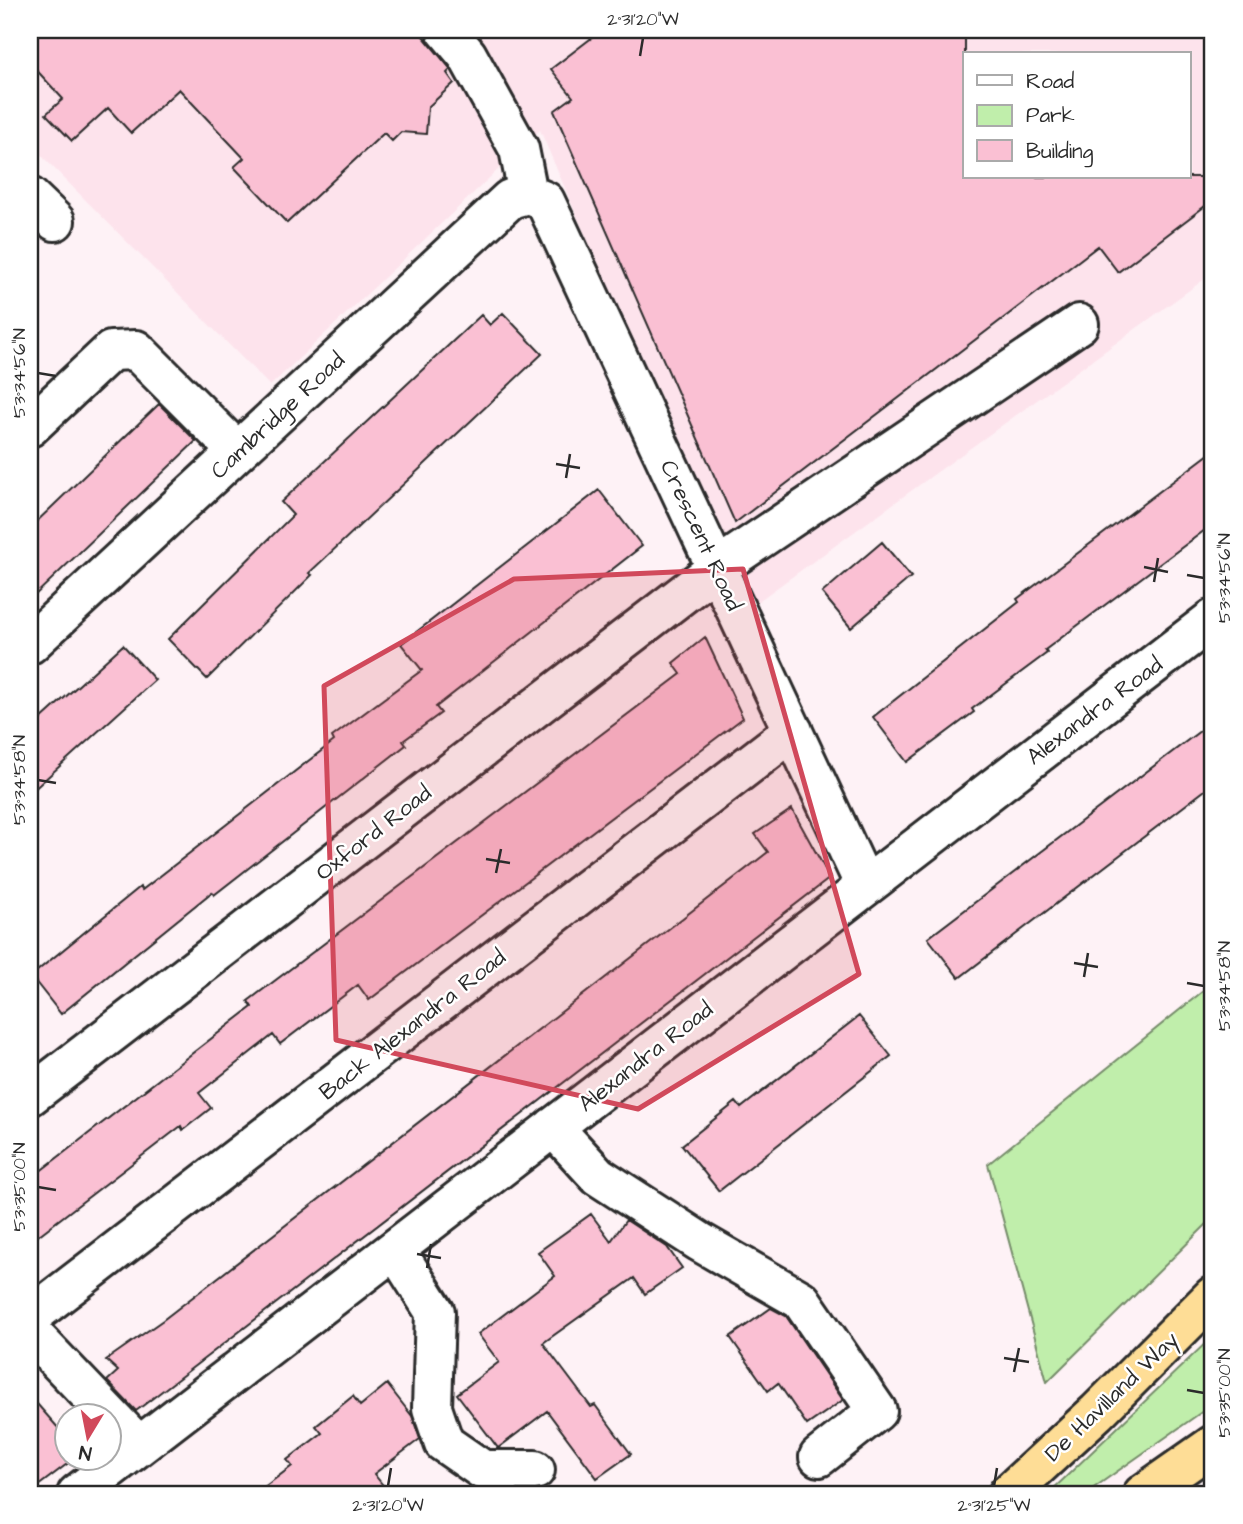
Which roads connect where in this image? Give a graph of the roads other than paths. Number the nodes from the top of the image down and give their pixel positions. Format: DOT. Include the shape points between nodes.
graph roads {
  1 [pos="446,30"];
  2 [pos="528,194"];
  3 [pos="1079,324"];
  4 [pos="30,427"];
  5 [pos="237,452"];
  6 [pos="717,568"];
  7 [pos="1213,619"];
  8 [pos="30,644"];
  9 [pos="793,731"];
  10 [pos="865,886"];
  11 [pos="30,1096"];
  12 [pos="553,1127"];
  13 [pos="395,1249"];
  14 [pos="1213,1296"];
  15 [pos="30,1317"];
  16 [pos="30,1332"];
  17 [pos="1213,1445"];
  18 [pos="139,1446"];
  19 [pos="819,1457"];
  20 [pos="535,1470"];
  21 [pos="78,1494"];
  22 [pos="1008,1494"];
  23 [pos="1143,1494"];
  1 -- 2 [label="street" via="467,55 519,149"];
  2 -- 5 [label="street, Cambridge Road" via="510,199"];
  2 -- 6 [label="street, Crescent Road" via="545,201"];
  3 -- 6 [label="street, Oxford Road"];
  4 -- 5 [label="street" via="111,351 136,350"];
  5 -- 8 [label="street, Cambridge Road"];
  6 -- 9 [label="street, Crescent Road"];
  6 -- 11 [label="street, Oxford Road"];
  7 -- 10 [label="street, Alexandra Road"];
  9 -- 10 [label="street, Crescent Road"];
  9 -- 15 [label="street, Back Alexandra Road"];
  10 -- 12 [label="street, Alexandra Road"];
  12 -- 13 [label="street, Alexandra Road"];
  12 -- 19 [label="street" via="598,1177 800,1300 877,1411"];
  13 -- 18 [label="street, Alexandra Road"];
  13 -- 20 [label="street" via="435,1312 432,1408 444,1443 484,1470"];
  14 -- 22 [label="highway, De Havilland Way"];
  16 -- 18 [label="street"];
  17 -- 23 [label="highway"];
  18 -- 21 [label="street, Alexandra Road"];
}
